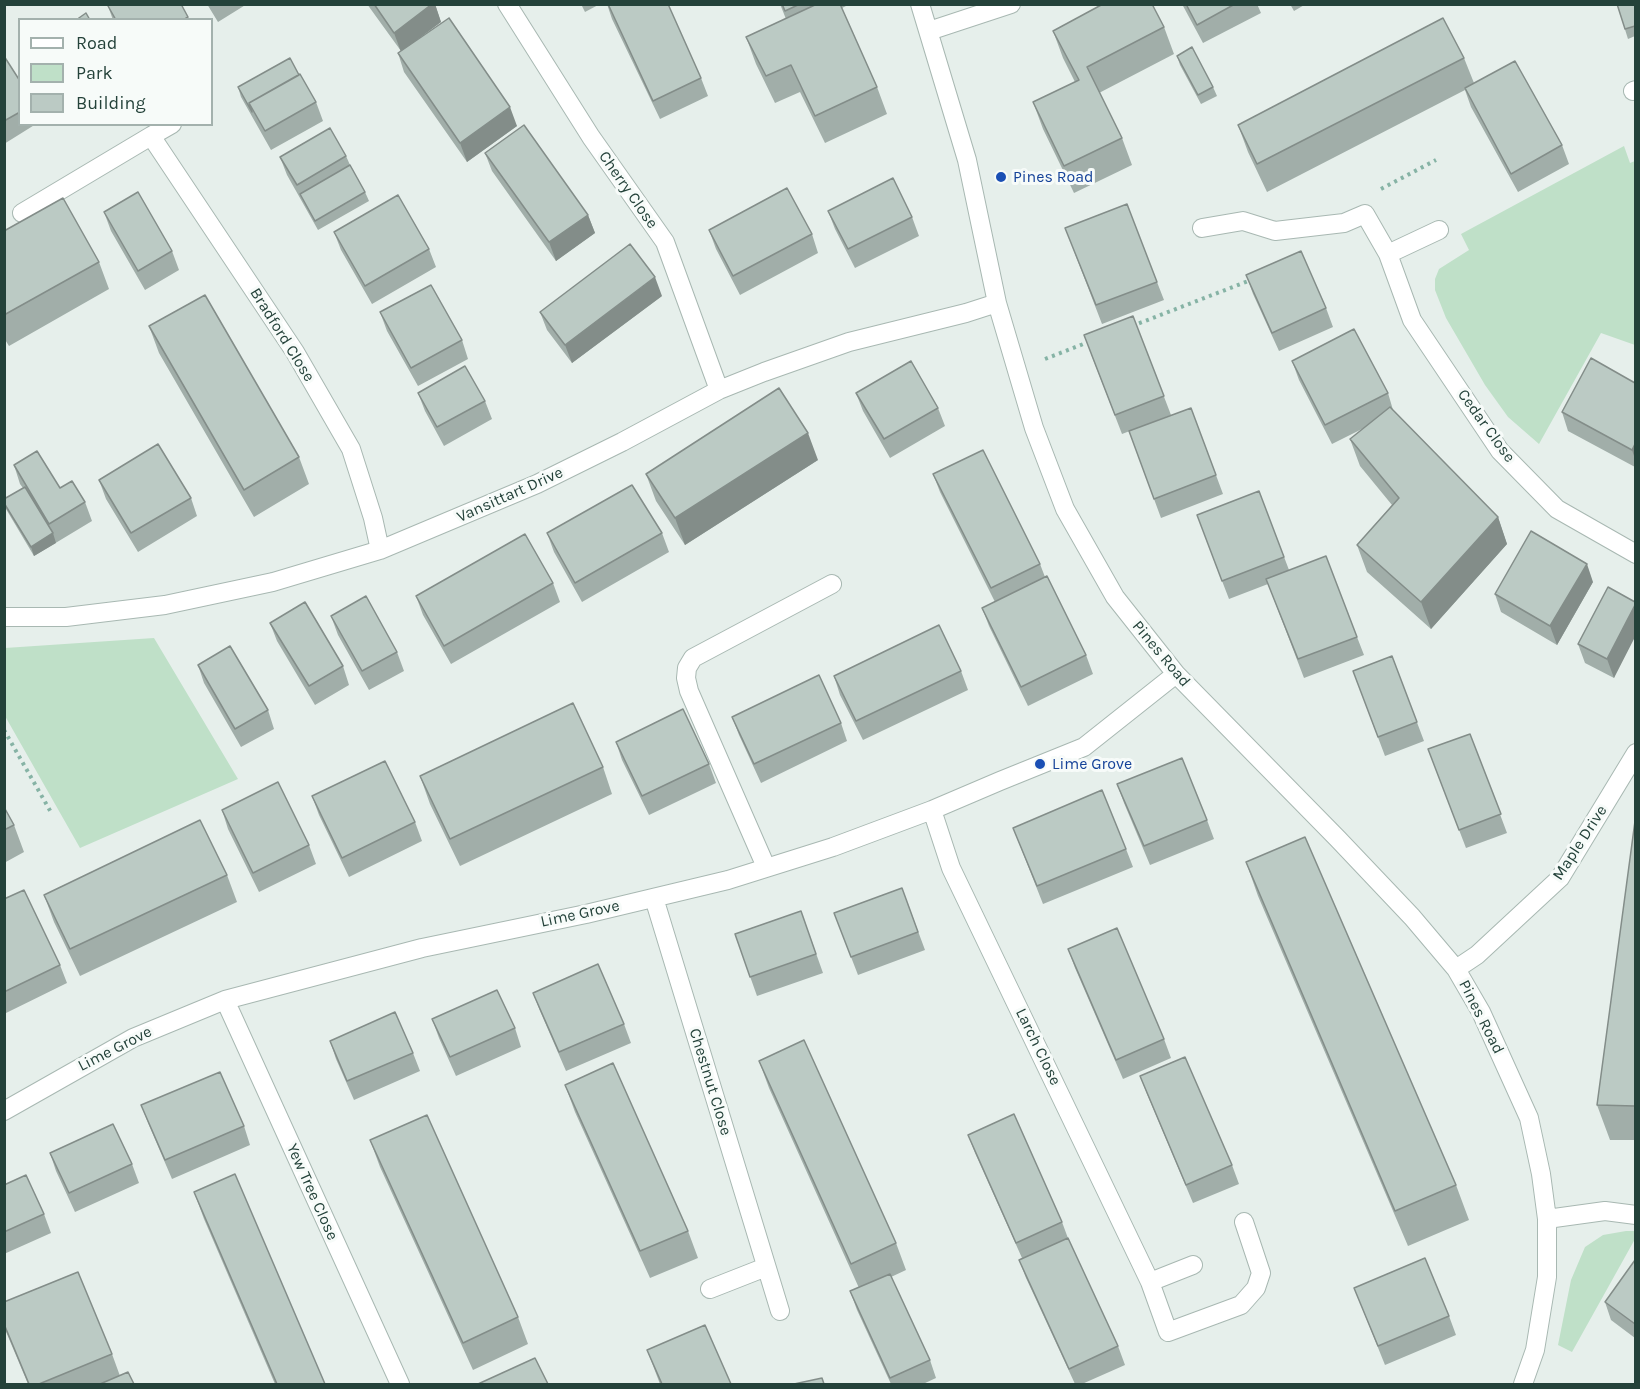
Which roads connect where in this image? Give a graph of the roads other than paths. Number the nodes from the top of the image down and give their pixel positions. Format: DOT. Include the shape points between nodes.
graph roads {
  1 [pos="507,4"];
  2 [pos="920,4"];
  3 [pos="1011,4"];
  4 [pos="929,31"];
  5 [pos="168,126"];
  6 [pos="151,136"];
  7 [pos="22,213"];
  8 [pos="1202,228"];
  9 [pos="1439,230"];
  10 [pos="1388,254"];
  11 [pos="996,303"];
  12 [pos="719,390"];
  13 [pos="380,550"];
  14 [pos="1635,554"];
  15 [pos="832,584"];
  16 [pos="4,617"];
  17 [pos="1176,674"];
  18 [pos="1635,753"];
  19 [pos="932,810"];
  20 [pos="766,867"];
  21 [pos="654,898"];
  22 [pos="1456,969"];
  23 [pos="225,1000"];
  24 [pos="4,1111"];
  25 [pos="1635,1215"];
  26 [pos="1547,1219"];
  27 [pos="1244,1221"];
  28 [pos="1194,1265"];
  29 [pos="766,1267"];
  30 [pos="1150,1282"];
  31 [pos="710,1289"];
  32 [pos="780,1311"];
  33 [pos="400,1384"];
  34 [pos="1523,1384"];
  1 -- 12 [label="street, Cherry Close" via="591,137 664,242"];
  2 -- 4 [label="street, Pines Road"];
  3 -- 4 [label="street"];
  4 -- 11 [label="street, Pines Road" via="967,160"];
  5 -- 6 [label="street"];
  6 -- 7 [label="street"];
  6 -- 13 [label="street, Bradford Close" via="295,352 351,449"];
  8 -- 10 [label="street, Cedar Close" via="1243,221 1275,231 1344,223 1365,214"];
  9 -- 10 [label="street"];
  10 -- 14 [label="street, Cedar Close" via="1412,320 1500,451 1557,509"];
  11 -- 12 [label="street, Vansittart Drive" via="849,342"];
  11 -- 17 [label="street, Pines Road" via="1034,428 1065,509 1115,597"];
  12 -- 13 [label="street, Vansittart Drive" via="537,484"];
  13 -- 16 [label="street, Vansittart Drive" via="273,582 165,605 66,617"];
  15 -- 20 [label="street" via="693,658 687,668 689,691"];
  17 -- 19 [label="street, Lime Grove" via="1084,747"];
  17 -- 22 [label="street, Pines Road" via="1338,839"];
  18 -- 22 [label="street, Maple Drive" via="1560,878 1477,955"];
  19 -- 20 [label="street, Lime Grove"];
  19 -- 30 [label="street, Larch Close" via="951,868"];
  20 -- 21 [label="street, Lime Grove"];
  21 -- 23 [label="street, Lime Grove" via="422,948"];
  21 -- 29 [label="street, Chestnut Close"];
  22 -- 26 [label="street, Pines Road" via="1481,1012 1529,1118"];
  23 -- 24 [label="street, Lime Grove" via="133,1038"];
  23 -- 33 [label="street, Yew Tree Close"];
  25 -- 26 [label="street" via="1605,1211"];
  26 -- 34 [label="street, Pines Road" via="1547,1277 1535,1350"];
  27 -- 30 [label="street, Larch Close" via="1261,1273 1256,1288 1241,1305 1168,1332"];
  28 -- 30 [label="street"];
  29 -- 31 [label="street"];
  29 -- 32 [label="street, Chestnut Close"];
}
